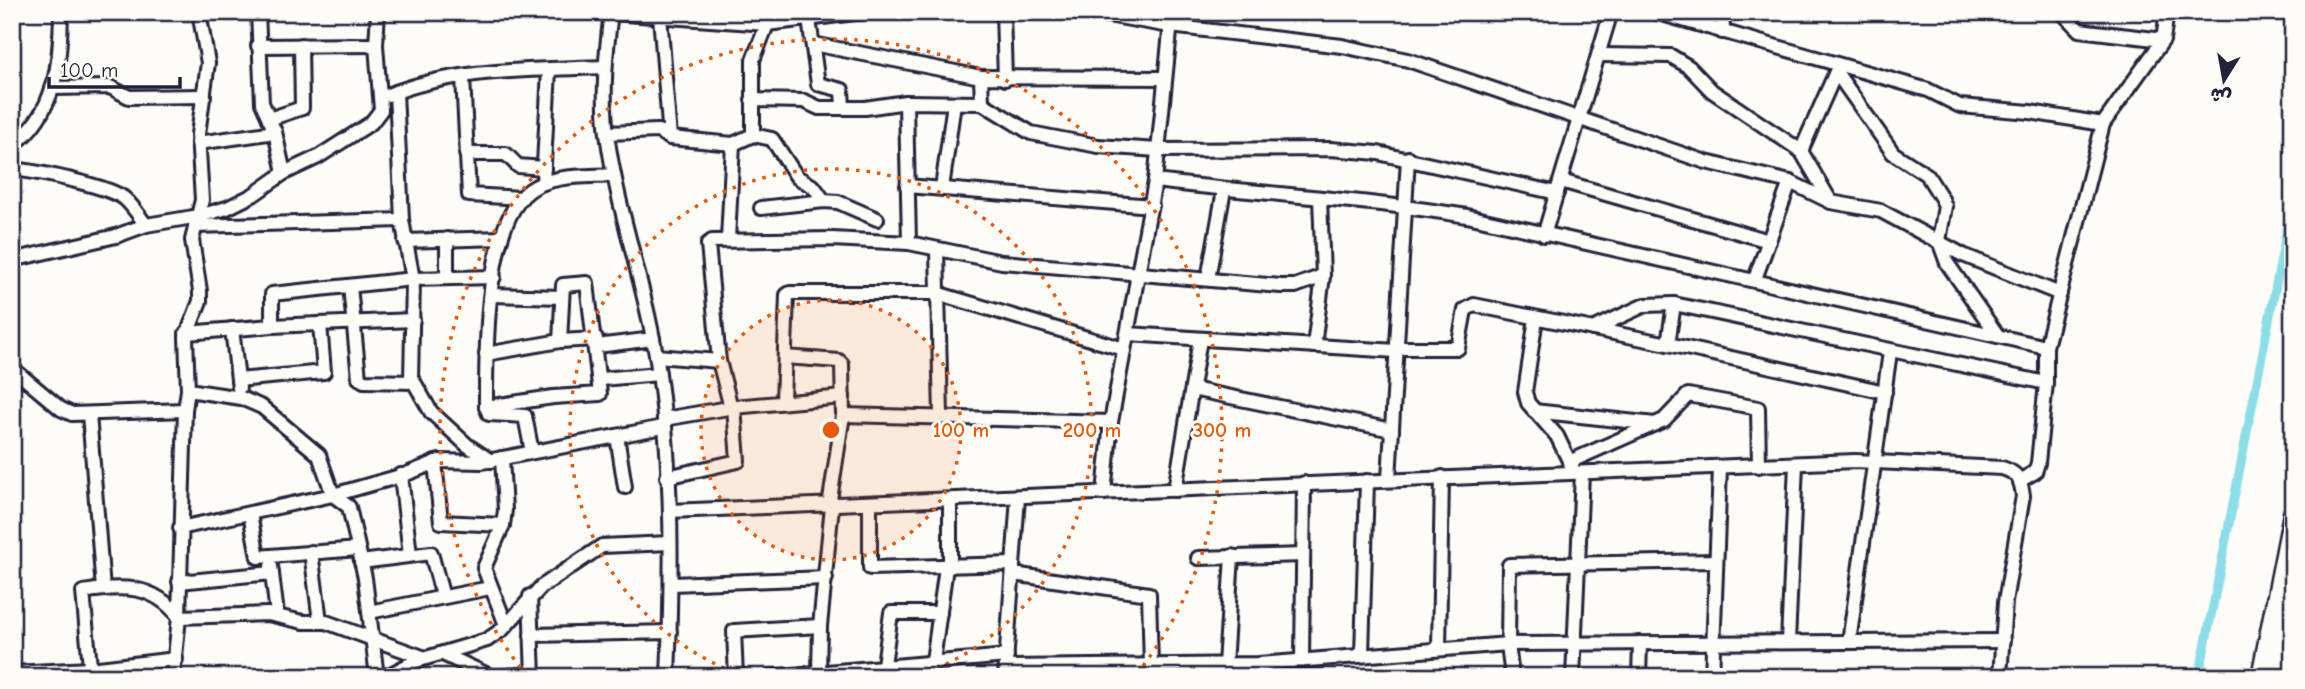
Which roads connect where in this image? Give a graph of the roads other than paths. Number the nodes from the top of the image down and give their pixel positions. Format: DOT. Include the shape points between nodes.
graph roads {
  1 [pos="61,12"];
  2 [pos="199,12"];
  3 [pos="258,12"];
  4 [pos="377,12"];
  5 [pos="863,12"];
  6 [pos="1003,12"];
  7 [pos="1090,12"];
  8 [pos="1172,12"];
  9 [pos="1611,12"];
  10 [pos="1655,12"];
  11 [pos="1724,12"];
  12 [pos="2062,12"];
  13 [pos="2167,12"];
  14 [pos="611,13"];
  15 [pos="660,16"];
  16 [pos="769,18"];
  17 [pos="809,19"];
  18 [pos="1170,26"];
  19 [pos="1722,32"];
  20 [pos="2163,40"];
  21 [pos="813,44"];
  22 [pos="376,45"];
  23 [pos="258,46"];
  24 [pos="301,46"];
  25 [pos="1600,55"];
  26 [pos="605,67"];
  27 [pos="1838,68"];
  28 [pos="549,70"];
  29 [pos="463,77"];
  30 [pos="981,77"];
  31 [pos="1164,78"];
  32 [pos="1005,79"];
  33 [pos="53,88"];
  34 [pos="396,92"];
  35 [pos="204,96"];
  36 [pos="381,98"];
  37 [pos="752,100"];
  38 [pos="906,102"];
  39 [pos="954,103"];
  40 [pos="982,103"];
  41 [pos="843,108"];
  42 [pos="1581,120"];
  43 [pos="2103,124"];
  44 [pos="272,126"];
  45 [pos="607,133"];
  46 [pos="753,135"];
  47 [pos="670,138"];
  48 [pos="198,143"];
  49 [pos="733,144"];
  50 [pos="12,146"];
  51 [pos="1158,150"];
  52 [pos="1801,151"];
  53 [pos="466,155"];
  54 [pos="1408,158"];
  55 [pos="544,168"];
  56 [pos="12,169"];
  57 [pos="284,173"];
  58 [pos="614,175"];
  59 [pos="1156,181"];
  60 [pos="1790,182"];
  61 [pos="543,183"];
  62 [pos="907,186"];
  63 [pos="1559,187"];
  64 [pos="942,188"];
  65 [pos="1224,190"];
  66 [pos="520,198"];
  67 [pos="1320,198"];
  68 [pos="824,201"];
  69 [pos="1831,202"];
  70 [pos="1152,206"];
  71 [pos="1405,206"];
  72 [pos="761,208"];
  73 [pos="877,219"];
  74 [pos="402,220"];
  75 [pos="197,221"];
  76 [pos="146,225"];
  77 [pos="1544,235"];
  78 [pos="501,238"];
  79 [pos="447,239"];
  80 [pos="728,239"];
  81 [pos="405,241"];
  82 [pos="1769,241"];
  83 [pos="1939,241"];
  84 [pos="909,243"];
  85 [pos="937,250"];
  86 [pos="12,260"];
  87 [pos="1140,272"];
  88 [pos="1323,276"];
  89 [pos="494,277"];
  90 [pos="447,278"];
  91 [pos="413,279"];
  92 [pos="1208,279"];
  93 [pos="1755,279"];
  94 [pos="350,286"];
  95 [pos="936,293"];
  96 [pos="2060,294"];
  97 [pos="491,295"];
  98 [pos="562,298"];
  99 [pos="1674,304"];
  100 [pos="1536,318"];
  101 [pos="413,320"];
  102 [pos="352,322"];
  103 [pos="320,324"];
  104 [pos="272,326"];
  105 [pos="232,329"];
  106 [pos="1593,329"];
  107 [pos="186,333"];
  108 [pos="1128,334"];
  109 [pos="1998,336"];
  110 [pos="653,339"];
  111 [pos="1200,339"];
  112 [pos="560,341"];
  113 [pos="596,343"];
  114 [pos="1668,344"];
  115 [pos="1314,346"];
  116 [pos="2046,347"];
  117 [pos="1124,349"];
  118 [pos="1396,349"];
  119 [pos="1890,352"];
  120 [pos="486,354"];
  121 [pos="656,356"];
  122 [pos="785,357"];
  123 [pos="719,361"];
  124 [pos="12,368"];
  125 [pos="659,374"];
  126 [pos="601,379"];
  127 [pos="238,380"];
  128 [pos="411,381"];
  129 [pos="2046,383"];
  130 [pos="1192,389"];
  131 [pos="188,390"];
  132 [pos="1885,392"];
  133 [pos="843,397"];
  134 [pos="241,398"];
  135 [pos="783,401"];
  136 [pos="733,407"];
  137 [pos="486,408"];
  138 [pos="185,410"];
  139 [pos="1534,411"];
  140 [pos="89,414"];
  141 [pos="843,415"];
  142 [pos="941,416"];
  143 [pos="1111,422"];
  144 [pos="663,423"];
  145 [pos="1655,424"];
  146 [pos="1392,430"];
  147 [pos="617,436"];
  148 [pos="532,452"];
  149 [pos="496,460"];
  150 [pos="1875,461"];
  151 [pos="435,462"];
  152 [pos="1796,464"];
  153 [pos="1759,466"];
  154 [pos="1720,468"];
  155 [pos="1575,469"];
  156 [pos="401,475"];
  157 [pos="667,477"];
  158 [pos="1442,477"];
  159 [pos="1389,480"];
  160 [pos="2021,480"];
  161 [pos="1367,481"];
  162 [pos="1304,484"];
  163 [pos="625,486"];
  164 [pos="1175,490"];
  165 [pos="1104,493"];
  166 [pos="333,495"];
  167 [pos="1018,497"];
  168 [pos="950,500"];
  169 [pos="870,504"];
  170 [pos="830,506"];
  171 [pos="670,511"];
  172 [pos="250,514"];
  173 [pos="2293,514"];
  174 [pos="503,525"];
  175 [pos="180,528"];
  176 [pos="670,543"];
  177 [pos="311,552"];
  178 [pos="410,555"];
  179 [pos="1303,555"];
  180 [pos="360,556"];
  181 [pos="1231,556"];
  182 [pos="270,557"];
  183 [pos="1198,558"];
  184 [pos="1716,561"];
  185 [pos="1576,563"];
  186 [pos="948,567"];
  187 [pos="1013,569"];
  188 [pos="272,573"];
  189 [pos="826,578"];
  190 [pos="179,582"];
  191 [pos="672,583"];
  192 [pos="490,588"];
  193 [pos="103,589"];
  194 [pos="2293,593"];
  195 [pos="530,596"];
  196 [pos="443,597"];
  197 [pos="369,612"];
  198 [pos="940,613"];
  199 [pos="277,614"];
  200 [pos="179,617"];
  201 [pos="320,621"];
  202 [pos="506,625"];
  203 [pos="820,626"];
  204 [pos="670,632"];
  205 [pos="531,635"];
  206 [pos="372,636"];
  207 [pos="2003,641"];
  208 [pos="1788,642"];
  209 [pos="1849,642"];
  210 [pos="1575,643"];
  211 [pos="1640,643"];
  212 [pos="1713,643"];
  213 [pos="1508,644"];
  214 [pos="1439,649"];
  215 [pos="443,654"];
  216 [pos="1362,655"];
  217 [pos="176,659"];
  218 [pos="425,659"];
  219 [pos="933,661"];
  220 [pos="1298,661"];
  221 [pos="1151,666"];
  222 [pos="1006,667"];
  223 [pos="891,669"];
  224 [pos="1218,669"];
  225 [pos="819,672"];
  226 [pos="12,673"];
  227 [pos="91,673"];
  228 [pos="397,673"];
  229 [pos="532,675"];
  230 [pos="173,677"];
  231 [pos="377,677"];
  232 [pos="385,677"];
  233 [pos="493,677"];
  234 [pos="668,677"];
  235 [pos="730,677"];
  236 [pos="736,677"];
  237 [pos="770,677"];
  238 [pos="1292,677"];
  239 [pos="1512,677"];
  240 [pos="1573,677"];
  241 [pos="1639,677"];
  242 [pos="1712,677"];
  243 [pos="2000,677"];
  244 [pos="2261,677"];
  245 [pos="2277,677"];
  1 -- 33 [label="street" via="60,60"];
  2 -- 35 [label="street" via="208,63"];
  3 -- 23 [label="street"];
  4 -- 22 [label="street"];
  5 -- 17 [label="street"];
  6 -- 32 [label="street"];
  7 -- 18 [label="street"];
  8 -- 18 [label="street"];
  9 -- 25 [label="street"];
  10 -- 19 [label="street"];
  11 -- 19 [label="street"];
  12 -- 20 [label="street" via="2079,30"];
  13 -- 20 [label="street"];
  14 -- 15 [label="street"];
  14 -- 26 [label="street"];
  15 -- 16 [label="street"];
  15 -- 47 [label="street"];
  16 -- 17 [label="street"];
  16 -- 37 [label="street" via="753,60"];
  17 -- 21 [label="street"];
  18 -- 31 [label="street"];
  18 -- 42 [label="street" via="1342,46 1408,60"];
  19 -- 27 [label="street"];
  20 -- 43 [label="street"];
  21 -- 30 [label="street"];
  21 -- 41 [label="street" via="818,85 842,90"];
  22 -- 24 [label="street"];
  22 -- 36 [label="street"];
  23 -- 24 [label="street"];
  23 -- 44 [label="street" via="262,103"];
  24 -- 44 [label="street" via="302,108"];
  25 -- 42 [label="street"];
  25 -- 52 [label="street" via="1681,60 1712,91"];
  26 -- 28 [label="street"];
  26 -- 45 [label="street"];
  27 -- 43 [label="street" via="1928,90 1959,106"];
  27 -- 52 [label="street"];
  27 -- 83 [label="street" via="1893,153 1927,175 1942,199"];
  28 -- 29 [label="street"];
  28 -- 55 [label="street"];
  29 -- 34 [label="street"];
  29 -- 53 [label="street"];
  30 -- 32 [label="street"];
  30 -- 40 [label="street"];
  31 -- 32 [label="street"];
  31 -- 51 [label="street"];
  33 -- 35 [label="street" via="110,87 129,97"];
  33 -- 50 [label="street" via="31,130"];
  34 -- 36 [label="street"];
  34 -- 74 [label="street"];
  35 -- 48 [label="street"];
  36 -- 57 [label="street" via="381,110 371,123"];
  37 -- 41 [label="street" via="804,101"];
  37 -- 46 [label="street"];
  38 -- 39 [label="street"];
  38 -- 41 [label="street"];
  38 -- 62 [label="street"];
  39 -- 40 [label="street"];
  39 -- 64 [label="street"];
  40 -- 51 [label="street" via="1034,134 1098,146"];
  42 -- 60 [label="street" via="1706,162"];
  42 -- 63 [label="street"];
  43 -- 96 [label="street"];
  44 -- 48 [label="street"];
  44 -- 57 [label="street"];
  45 -- 47 [label="street" via="658,131"];
  45 -- 58 [label="street"];
  46 -- 49 [label="street"];
  46 -- 68 [label="street" via="772,139 797,177 816,189"];
  47 -- 49 [label="street"];
  48 -- 75 [label="street" via="202,187"];
  49 -- 80 [label="street"];
  51 -- 54 [label="street" via="1330,149"];
  51 -- 59 [label="street"];
  52 -- 69 [label="street"];
  53 -- 55 [label="street" via="506,154 518,166"];
  53 -- 66 [label="street" via="470,195"];
  54 -- 63 [label="street"];
  54 -- 71 [label="street"];
  55 -- 61 [label="street"];
  56 -- 76 [label="street" via="112,191 124,198"];
  57 -- 75 [label="street" via="240,202"];
  58 -- 61 [label="street"];
  58 -- 110 [label="street"];
  59 -- 65 [label="street"];
  59 -- 70 [label="street"];
  60 -- 69 [label="street"];
  60 -- 82 [label="street"];
  61 -- 66 [label="street"];
  62 -- 64 [label="street"];
  62 -- 84 [label="street"];
  63 -- 77 [label="street"];
  63 -- 82 [label="street"];
  64 -- 70 [label="street"];
  65 -- 67 [label="street"];
  65 -- 92 [label="street"];
  66 -- 78 [label="street"];
  67 -- 71 [label="street"];
  67 -- 88 [label="street"];
  68 -- 72 [label="street"];
  68 -- 73 [label="street" via="838,202"];
  69 -- 83 [label="street" via="1881,211"];
  70 -- 87 [label="street"];
  71 -- 77 [label="street"];
  71 -- 118 [label="street"];
  74 -- 75 [label="street"];
  74 -- 81 [label="street"];
  75 -- 76 [label="street"];
  75 -- 107 [label="street" via="193,253 200,301"];
  76 -- 86 [label="street"];
  77 -- 93 [label="street"];
  78 -- 79 [label="street"];
  78 -- 89 [label="street"];
  79 -- 81 [label="street"];
  79 -- 90 [label="street"];
  80 -- 84 [label="street"];
  80 -- 123 [label="street" via="708,244"];
  81 -- 91 [label="street"];
  82 -- 93 [label="street"];
  83 -- 96 [label="street"];
  83 -- 109 [label="street" via="1952,271"];
  84 -- 85 [label="street"];
  85 -- 87 [label="street" via="984,260"];
  85 -- 95 [label="street"];
  87 -- 92 [label="street"];
  87 -- 108 [label="street"];
  88 -- 92 [label="street" via="1288,286"];
  88 -- 115 [label="street"];
  89 -- 90 [label="street"];
  89 -- 97 [label="street"];
  90 -- 91 [label="street"];
  91 -- 94 [label="street"];
  91 -- 101 [label="street"];
  93 -- 109 [label="street"];
  94 -- 102 [label="street"];
  94 -- 104 [label="street" via="272,294"];
  95 -- 117 [label="street"];
  95 -- 122 [label="street" via="788,293"];
  95 -- 142 [label="street"];
  96 -- 116 [label="street"];
  97 -- 98 [label="street"];
  97 -- 120 [label="street"];
  98 -- 112 [label="street"];
  98 -- 113 [label="street" via="565,284 589,285"];
  99 -- 106 [label="street" via="1645,304"];
  99 -- 114 [label="street"];
  99 -- 119 [label="street"];
  100 -- 106 [label="street"];
  100 -- 118 [label="street" via="1469,307 1458,348 1453,351"];
  100 -- 139 [label="street" via="1525,384"];
  101 -- 102 [label="street"];
  101 -- 128 [label="street"];
  102 -- 103 [label="street"];
  102 -- 128 [label="street" via="359,378"];
  103 -- 104 [label="street"];
  103 -- 127 [label="street" via="324,372"];
  104 -- 105 [label="street"];
  105 -- 107 [label="street"];
  105 -- 127 [label="street"];
  106 -- 114 [label="street"];
  107 -- 131 [label="street"];
  108 -- 111 [label="street"];
  108 -- 117 [label="street"];
  109 -- 116 [label="street"];
  110 -- 113 [label="street"];
  110 -- 121 [label="street"];
  111 -- 115 [label="street"];
  111 -- 130 [label="street"];
  112 -- 113 [label="street"];
  112 -- 120 [label="street"];
  113 -- 126 [label="street"];
  114 -- 132 [label="street"];
  115 -- 118 [label="street"];
  116 -- 129 [label="street"];
  117 -- 143 [label="street"];
  118 -- 146 [label="street"];
  119 -- 129 [label="street"];
  119 -- 132 [label="street"];
  120 -- 137 [label="street"];
  121 -- 123 [label="street"];
  121 -- 125 [label="street"];
  122 -- 133 [label="street" via="841,362"];
  122 -- 135 [label="street"];
  123 -- 136 [label="street"];
  124 -- 140 [label="street" via="61,409"];
  125 -- 126 [label="street"];
  125 -- 144 [label="street"];
  126 -- 137 [label="street" via="599,395"];
  127 -- 134 [label="street"];
  128 -- 149 [label="street" via="431,412 467,445"];
  129 -- 160 [label="street" via="2038,463 2035,472"];
  130 -- 146 [label="street"];
  130 -- 164 [label="street"];
  131 -- 134 [label="street"];
  131 -- 138 [label="street"];
  132 -- 150 [label="street"];
  133 -- 135 [label="street"];
  133 -- 141 [label="street"];
  134 -- 166 [label="street" via="262,407 313,447"];
  135 -- 136 [label="street"];
  136 -- 144 [label="street"];
  136 -- 157 [label="street" via="738,461"];
  137 -- 148 [label="street" via="489,414 525,416"];
  138 -- 140 [label="street"];
  138 -- 175 [label="street"];
  139 -- 145 [label="street"];
  139 -- 155 [label="street" via="1557,436"];
  140 -- 193 [label="street"];
  141 -- 142 [label="street"];
  141 -- 170 [label="street"];
  142 -- 143 [label="street"];
  143 -- 165 [label="street"];
  144 -- 147 [label="street"];
  144 -- 157 [label="street"];
  145 -- 153 [label="street" via="1670,415 1685,396 1754,405 1760,413"];
  145 -- 155 [label="street"];
  146 -- 159 [label="street"];
  147 -- 148 [label="street"];
  147 -- 163 [label="street"];
  148 -- 149 [label="street"];
  149 -- 151 [label="street"];
  149 -- 174 [label="street" via="505,510"];
  150 -- 152 [label="street"];
  150 -- 160 [label="street" via="2002,468 2014,471"];
  150 -- 209 [label="street"];
  151 -- 156 [label="street"];
  151 -- 174 [label="street" via="441,522"];
  152 -- 153 [label="street"];
  152 -- 208 [label="street"];
  153 -- 154 [label="street"];
  154 -- 155 [label="street"];
  154 -- 184 [label="street"];
  155 -- 158 [label="street"];
  155 -- 185 [label="street"];
  156 -- 166 [label="street"];
  156 -- 178 [label="street"];
  157 -- 171 [label="street"];
  158 -- 159 [label="street"];
  158 -- 214 [label="street"];
  159 -- 161 [label="street"];
  160 -- 207 [label="street" via="2023,496"];
  161 -- 162 [label="street"];
  161 -- 216 [label="street"];
  162 -- 164 [label="street"];
  162 -- 179 [label="street"];
  164 -- 165 [label="street"];
  165 -- 167 [label="street"];
  166 -- 172 [label="street"];
  166 -- 180 [label="street" via="349,508"];
  167 -- 168 [label="street"];
  167 -- 187 [label="street"];
  168 -- 169 [label="street"];
  168 -- 186 [label="street"];
  169 -- 170 [label="street"];
  169 -- 186 [label="street" via="869,568"];
  170 -- 171 [label="street"];
  170 -- 189 [label="street"];
  171 -- 176 [label="street"];
  172 -- 175 [label="street"];
  172 -- 182 [label="street" via="256,554"];
  173 -- 244 [label="highway"];
  174 -- 192 [label="street" via="484,568"];
  175 -- 190 [label="street"];
  176 -- 191 [label="street"];
  176 -- 195 [label="street" via="602,546"];
  177 -- 180 [label="street"];
  177 -- 182 [label="street"];
  177 -- 201 [label="street"];
  178 -- 180 [label="street"];
  178 -- 196 [label="street" via="433,554"];
  179 -- 181 [label="street"];
  179 -- 220 [label="street"];
  180 -- 197 [label="street"];
  181 -- 183 [label="street"];
  181 -- 224 [label="street"];
  182 -- 188 [label="street"];
  184 -- 185 [label="street"];
  184 -- 212 [label="street"];
  185 -- 210 [label="street"];
  185 -- 213 [label="street" via="1509,565"];
  186 -- 187 [label="street"];
  186 -- 198 [label="street"];
  187 -- 221 [label="street" via="1149,594"];
  187 -- 222 [label="street"];
  188 -- 190 [label="street"];
  188 -- 199 [label="street"];
  189 -- 191 [label="street"];
  189 -- 203 [label="street"];
  190 -- 200 [label="street"];
  191 -- 204 [label="street"];
  192 -- 196 [label="street"];
  192 -- 202 [label="street"];
  193 -- 200 [label="street" via="150,592"];
  193 -- 227 [label="street" via="83,592"];
  194 -- 245 [label="highway"];
  195 -- 202 [label="street"];
  195 -- 205 [label="street"];
  196 -- 197 [label="street"];
  197 -- 206 [label="street"];
  198 -- 219 [label="street"];
  198 -- 223 [label="street" via="891,613"];
  199 -- 200 [label="street"];
  199 -- 201 [label="street" via="303,622"];
  200 -- 217 [label="street"];
  201 -- 206 [label="street"];
  202 -- 215 [label="street" via="487,640"];
  203 -- 225 [label="street"];
  203 -- 236 [label="street" via="734,631"];
  204 -- 205 [label="street"];
  204 -- 234 [label="street"];
  205 -- 229 [label="street"];
  206 -- 218 [label="street"];
  206 -- 231 [label="street"];
  207 -- 209 [label="street"];
  207 -- 243 [label="street"];
  208 -- 209 [label="street"];
  208 -- 212 [label="street"];
  210 -- 211 [label="street"];
  210 -- 213 [label="street"];
  210 -- 240 [label="street"];
  211 -- 212 [label="street"];
  211 -- 241 [label="street"];
  212 -- 242 [label="street"];
  213 -- 214 [label="street"];
  213 -- 239 [label="street"];
  214 -- 216 [label="street"];
  215 -- 218 [label="street"];
  215 -- 233 [label="street"];
  216 -- 220 [label="street"];
  217 -- 227 [label="street"];
  217 -- 230 [label="street"];
  218 -- 228 [label="street"];
  219 -- 222 [label="street"];
  219 -- 223 [label="street"];
  220 -- 224 [label="street"];
  220 -- 238 [label="street"];
  221 -- 222 [label="street"];
  221 -- 224 [label="street"];
  223 -- 225 [label="street"];
  225 -- 237 [label="street"];
  226 -- 227 [label="street"];
  228 -- 232 [label="street"];
  229 -- 233 [label="street"];
  235 -- 236 [label="street"];
}
